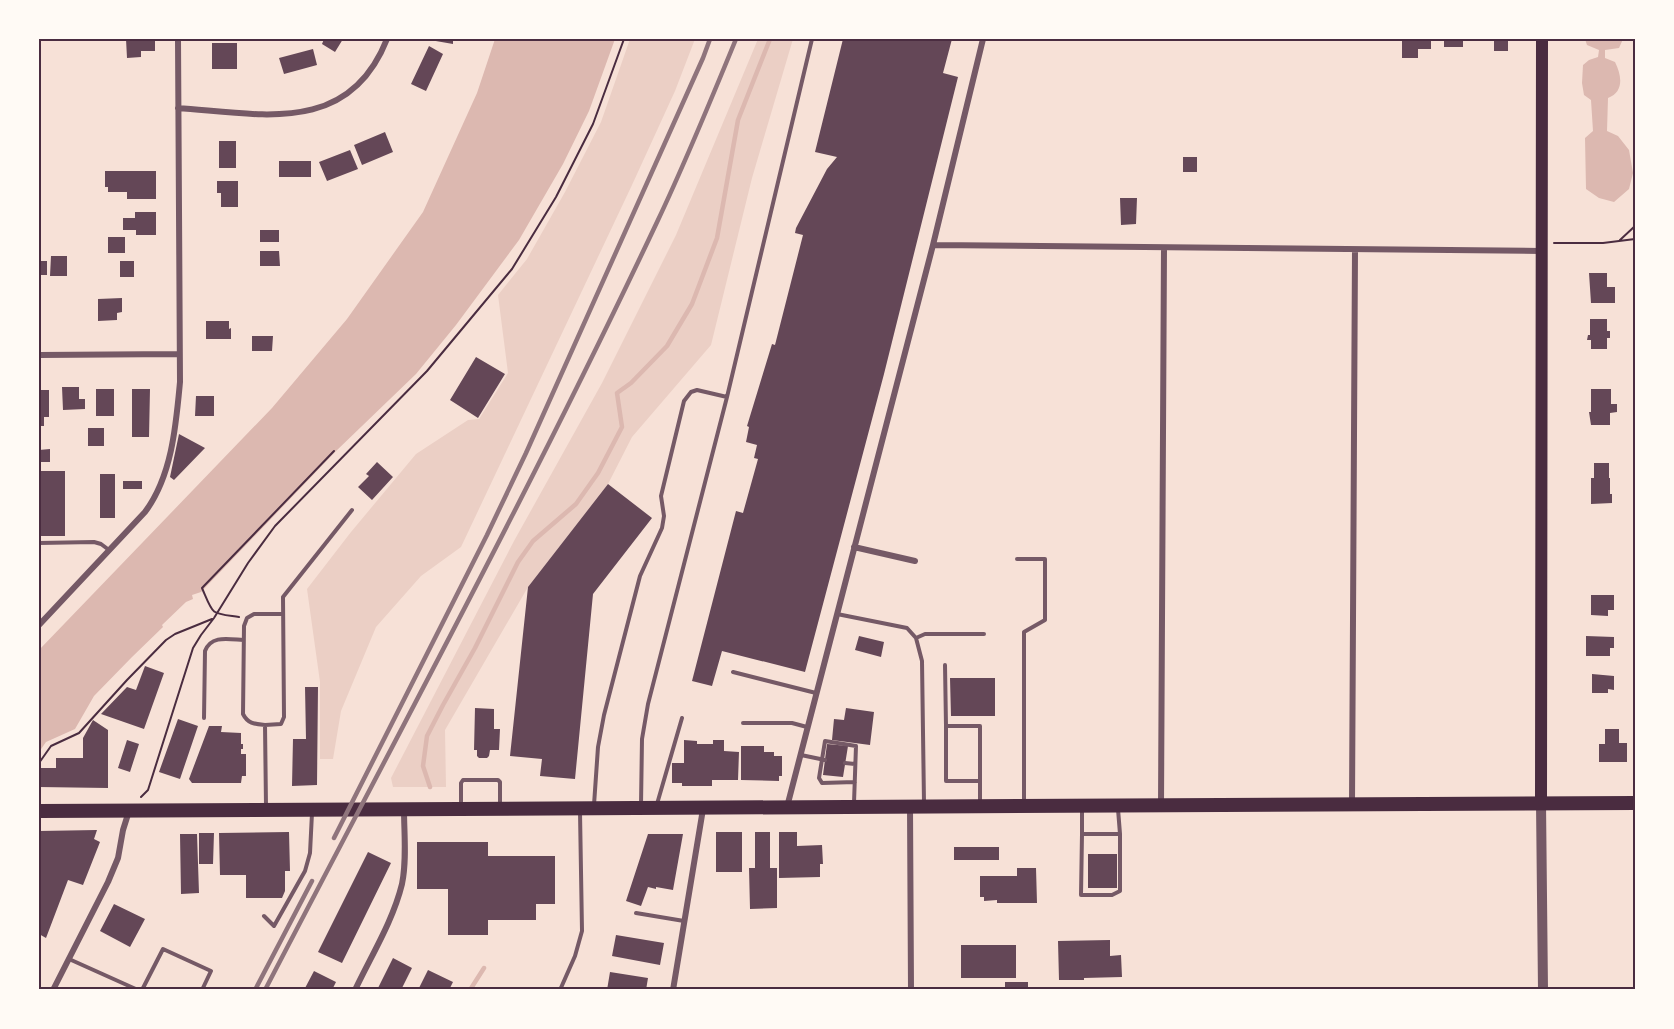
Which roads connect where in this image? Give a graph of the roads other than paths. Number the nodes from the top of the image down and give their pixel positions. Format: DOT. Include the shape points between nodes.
graph roads {
  1 [pos="178,39"];
  2 [pos="387,39"];
  3 [pos="812,39"];
  4 [pos="983,39"];
  5 [pos="1542,39"];
  6 [pos="178,108"];
  7 [pos="933,245"];
  8 [pos="1164,248"];
  9 [pos="1355,250"];
  10 [pos="1541,251"];
  11 [pos="179,354"];
  12 [pos="39,355"];
  13 [pos="727,397"];
  14 [pos="352,510"];
  15 [pos="39,543"];
  16 [pos="854,547"];
  17 [pos="109,550"];
  18 [pos="1017,559"];
  19 [pos="915,561"];
  20 [pos="283,614"];
  21 [pos="837,614"];
  22 [pos="39,625"];
  23 [pos="984,634"];
  24 [pos="916,638"];
  25 [pos="243,640"];
  26 [pos="945,665"];
  27 [pos="733,672"];
  28 [pos="816,693"];
  29 [pos="204,718"];
  30 [pos="682,718"];
  31 [pos="743,723"];
  32 [pos="265,725"];
  33 [pos="946,726"];
  34 [pos="807,727"];
  35 [pos="800,754"];
  36 [pos="824,759"];
  37 [pos="845,763"];
  38 [pos="855,764"];
  39 [pos="980,781"];
  40 [pos="855,782"];
  41 [pos="1541,803"];
  42 [pos="1635,803"];
  43 [pos="1352,804"];
  44 [pos="1161,805"];
  45 [pos="980,806"];
  46 [pos="1024,806"];
  47 [pos="1082,806"];
  48 [pos="1118,806"];
  49 [pos="787,807"];
  50 [pos="854,807"];
  51 [pos="917,807"];
  52 [pos="404,808"];
  53 [pos="460,808"];
  54 [pos="500,808"];
  55 [pos="587,808"];
  56 [pos="641,808"];
  57 [pos="655,808"];
  58 [pos="704,808"];
  59 [pos="266,809"];
  60 [pos="312,809"];
  61 [pos="129,810"];
  62 [pos="39,811"];
  63 [pos="1082,834"];
  64 [pos="1120,834"];
  65 [pos="636,913"];
  66 [pos="264,916"];
  67 [pos="684,921"];
  68 [pos="69,959"];
  69 [pos="53,990"];
  70 [pos="140,990"];
  71 [pos="202,990"];
  72 [pos="355,990"];
  73 [pos="560,990"];
  74 [pos="673,990"];
  75 [pos="911,990"];
  76 [pos="1543,990"];
  1 -- 6 [label="street"];
  2 -- 6 [label="street" via="358,86 324,107 278,115"];
  3 -- 13 [label="lane"];
  4 -- 7 [label="street"];
  5 -- 10 [label="main road"];
  6 -- 11 [label="street"];
  7 -- 8 [label="street"];
  7 -- 16 [label="street"];
  8 -- 9 [label="street"];
  8 -- 44 [label="street"];
  9 -- 10 [label="street"];
  9 -- 43 [label="street"];
  10 -- 41 [label="main road"];
  11 -- 12 [label="street"];
  11 -- 17 [label="street" via="177,413 161,483 153,501"];
  13 -- 55 [label="lane" via="697,390 684,401 661,496 662,528 639,576 604,715"];
  13 -- 56 [label="lane" via="648,704 642,739"];
  14 -- 20 [label="lane" via="283,597"];
  15 -- 17 [label="lane" via="94,542"];
  16 -- 19 [label="street"];
  16 -- 21 [label="street"];
  17 -- 22 [label="street"];
  18 -- 46 [label="lane" via="1045,559 1045,620 1024,632"];
  20 -- 25 [label="lane" via="254,614 247,618"];
  20 -- 32 [label="lane" via="284,717 281,724"];
  21 -- 24 [label="lane" via="907,628"];
  21 -- 28 [label="street"];
  23 -- 24 [label="lane" via="925,634"];
  24 -- 51 [label="lane" via="922,661"];
  25 -- 29 [label="lane" via="213,639 208,644"];
  25 -- 32 [label="lane" via="243,714 252,724"];
  26 -- 33 [label="lane"];
  27 -- 28 [label="lane"];
  28 -- 34 [label="street"];
  30 -- 57 [label="lane"];
  31 -- 34 [label="lane" via="792,723"];
  32 -- 59 [label="lane"];
  33 -- 39 [label="lane" via="980,726"];
  33 -- 39 [label="lane" via="946,781"];
  34 -- 35 [label="street"];
  35 -- 36 [label="lane"];
  35 -- 49 [label="street"];
  36 -- 38 [label="lane" via="825,741 836,742 856,746"];
  36 -- 40 [label="lane" via="819,778 822,783"];
  37 -- 38 [label="lane"];
  38 -- 40 [label="lane"];
  39 -- 45 [label="lane"];
  40 -- 50 [label="lane"];
  41 -- 42 [label="main road"];
  41 -- 43 [label="main road"];
  41 -- 76 [label="street"];
  43 -- 44 [label="main road"];
  44 -- 48 [label="main road"];
  45 -- 46 [label="main road"];
  45 -- 51 [label="main road"];
  46 -- 47 [label="main road"];
  47 -- 48 [label="main road"];
  47 -- 63 [label="lane"];
  48 -- 64 [label="lane"];
  49 -- 50 [label="main road"];
  49 -- 58 [label="main road"];
  50 -- 51 [label="main road"];
  51 -- 75 [label="street"];
  52 -- 53 [label="main road"];
  52 -- 60 [label="main road"];
  52 -- 72 [label="street" via="402,882 395,908"];
  53 -- 54 [label="main road"];
  53 -- 54 [label="lane" via="463,780 498,780"];
  54 -- 55 [label="main road"];
  55 -- 56 [label="main road"];
  55 -- 73 [label="lane" via="582,931"];
  56 -- 57 [label="main road"];
  57 -- 58 [label="main road"];
  58 -- 67 [label="street"];
  59 -- 60 [label="main road"];
  59 -- 61 [label="main road"];
  60 -- 66 [label="lane" via="305,871 274,926"];
  61 -- 62 [label="main road"];
  61 -- 68 [label="street" via="118,858"];
  63 -- 64 [label="lane"];
  63 -- 64 [label="lane" via="1081,895 1112,895 1120,891"];
  65 -- 67 [label="lane"];
  67 -- 74 [label="street"];
  68 -- 69 [label="street"];
  68 -- 70 [label="lane"];
  70 -- 71 [label="lane" via="163,949 211,971"];
}
